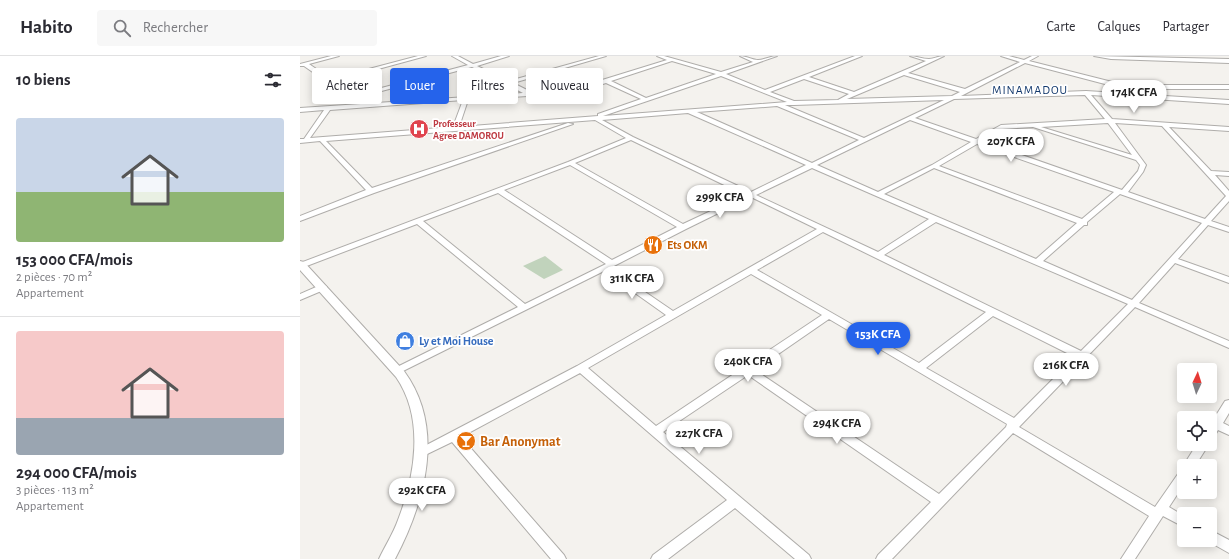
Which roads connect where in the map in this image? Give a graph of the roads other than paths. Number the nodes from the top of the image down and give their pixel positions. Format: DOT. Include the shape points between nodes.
graph roads {
  1 [pos="337,56"];
  2 [pos="424,56"];
  3 [pos="454,56"];
  4 [pos="507,56"];
  5 [pos="604,56"];
  6 [pos="659,56"];
  7 [pos="742,56"];
  8 [pos="775,56"];
  9 [pos="860,56"];
  10 [pos="912,56"];
  11 [pos="942,56"];
  12 [pos="1003,56"];
  13 [pos="1036,56"];
  14 [pos="1096,56"];
  15 [pos="672,60"];
  16 [pos="930,61"];
  17 [pos="1229,61"];
  18 [pos="758,62"];
  19 [pos="1024,62"];
  20 [pos="303,64"];
  21 [pos="473,65"];
  22 [pos="378,68"];
  23 [pos="479,68"];
  24 [pos="312,70"];
  25 [pos="904,73"];
  26 [pos="721,74"];
  27 [pos="804,78"];
  28 [pos="518,80"];
  29 [pos="607,81"];
  30 [pos="603,82"];
  31 [pos="1229,87"];
  32 [pos="1124,88"];
  33 [pos="382,89"];
  34 [pos="964,91"];
  35 [pos="764,92"];
  36 [pos="854,94"];
  37 [pos="1086,94"];
  38 [pos="1164,97"];
  39 [pos="952,98"];
  40 [pos="457,99"];
  41 [pos="647,100"];
  42 [pos="640,102"];
  43 [pos="836,102"];
  44 [pos="1229,102"];
  45 [pos="794,103"];
  46 [pos="364,104"];
  47 [pos="464,104"];
  48 [pos="777,104"];
  49 [pos="367,106"];
  50 [pos="328,108"];
  51 [pos="300,110"];
  52 [pos="688,111"];
  53 [pos="649,114"];
  54 [pos="910,118"];
  55 [pos="597,119"];
  56 [pos="583,120"];
  57 [pos="1110,121"];
  58 [pos="1030,125"];
  59 [pos="1164,125"];
  60 [pos="455,129"];
  61 [pos="1229,129"];
  62 [pos="632,138"];
  63 [pos="321,139"];
  64 [pos="303,140"];
  65 [pos="864,140"];
  66 [pos="976,141"];
  67 [pos="1139,159"];
  68 [pos="570,163"];
  69 [pos="810,166"];
  70 [pos="934,166"];
  71 [pos="1208,173"];
  72 [pos="1229,174"];
  73 [pos="499,190"];
  74 [pos="371,191"];
  75 [pos="1121,192"];
  76 [pos="750,194"];
  77 [pos="879,194"];
  78 [pos="1229,196"];
  79 [pos="936,218"];
  80 [pos="300,219"];
  81 [pos="417,220"];
  82 [pos="1207,222"];
  83 [pos="1084,223"];
  84 [pos="683,227"];
  85 [pos="822,229"];
  86 [pos="1229,230"];
  87 [pos="878,255"];
  88 [pos="1172,260"];
  89 [pos="1037,262"];
  90 [pos="300,264"];
  91 [pos="608,266"];
  92 [pos="751,270"];
  93 [pos="1229,280"];
  94 [pos="323,287"];
  95 [pos="300,297"];
  96 [pos="1134,303"];
  97 [pos="525,308"];
  98 [pos="992,312"];
  99 [pos="672,315"];
  100 [pos="829,315"];
  101 [pos="1229,345"];
  102 [pos="1082,356"];
  103 [pos="581,368"];
  104 [pos="919,368"];
  105 [pos="748,370"];
  106 [pos="397,371"];
  107 [pos="1229,404"];
  108 [pos="1217,423"];
  109 [pos="1013,426"];
  110 [pos="1217,430"];
  111 [pos="1229,431"];
  112 [pos="654,432"];
  113 [pos="454,437"];
  114 [pos="421,453"];
  115 [pos="1177,485"];
  116 [pos="735,501"];
  117 [pos="939,501"];
  118 [pos="1159,512"];
  119 [pos="1177,519"];
  120 [pos="1217,540"];
  121 [pos="1229,547"];
  122 [pos="387,559"];
  123 [pos="559,559"];
  124 [pos="658,559"];
  125 [pos="804,559"];
  126 [pos="883,559"];
  127 [pos="1128,559"];
  1 -- 20 [label="street"];
  2 -- 22 [label="street"];
  3 -- 21 [label="street"];
  4 -- 21 [label="street"];
  5 -- 28 [label="street"];
  6 -- 15 [label="street"];
  7 -- 18 [label="street"];
  8 -- 18 [label="street"];
  9 -- 27 [label="street"];
  10 -- 16 [label="street"];
  11 -- 16 [label="street"];
  12 -- 19 [label="street"];
  13 -- 19 [label="street"];
  14 -- 17 [label="street"];
  15 -- 26 [label="street"];
  15 -- 29 [label="street"];
  16 -- 25 [label="street"];
  18 -- 26 [label="street"];
  19 -- 32 [label="street"];
  19 -- 34 [label="street"];
  20 -- 24 [label="street"];
  21 -- 23 [label="street"];
  21 -- 33 [label="street"];
  25 -- 34 [label="street"];
  25 -- 36 [label="street"];
  26 -- 35 [label="street"];
  26 -- 41 [label="street"];
  27 -- 35 [label="street"];
  27 -- 36 [label="street"];
  29 -- 30 [label="street"];
  29 -- 41 [label="street"];
  31 -- 32 [label="street"];
  32 -- 38 [label="street"];
  34 -- 39 [label="street"];
  35 -- 45 [label="street"];
  36 -- 43 [label="street"];
  37 -- 38 [label="street"];
  37 -- 39 [label="street"];
  37 -- 57 [label="street"];
  38 -- 44 [label="street"];
  39 -- 43 [label="street"];
  39 -- 54 [label="street"];
  40 -- 49 [label="street"];
  41 -- 42 [label="street"];
  42 -- 53 [label="street"];
  42 -- 56 [label="street"];
  43 -- 45 [label="street"];
  45 -- 48 [label="street"];
  46 -- 49 [label="street"];
  47 -- 60 [label="street"];
  48 -- 52 [label="street"];
  48 -- 65 [label="street"];
  49 -- 50 [label="street"];
  50 -- 51 [label="street"];
  50 -- 64 [label="street"];
  52 -- 53 [label="street"];
  52 -- 69 [label="street"];
  53 -- 55 [label="street"];
  54 -- 65 [label="street"];
  54 -- 66 [label="street"];
  55 -- 56 [label="street"];
  55 -- 62 [label="street"];
  56 -- 60 [label="street"];
  56 -- 74 [label="street"];
  57 -- 58 [label="street"];
  57 -- 59 [label="street"];
  57 -- 67 [label="street"];
  58 -- 66 [label="street" via="1001,127"];
  58 -- 67 [label="street"];
  59 -- 61 [label="street"];
  59 -- 71 [label="street"];
  60 -- 63 [label="street"];
  62 -- 68 [label="street"];
  62 -- 76 [label="street"];
  63 -- 64 [label="street"];
  63 -- 74 [label="street"];
  65 -- 69 [label="street"];
  66 -- 70 [label="street"];
  66 -- 75 [label="street"];
  67 -- 75 [label="street" via="1143,165 1141,171"];
  68 -- 73 [label="street"];
  68 -- 84 [label="street"];
  69 -- 76 [label="street"];
  69 -- 77 [label="street"];
  70 -- 77 [label="street"];
  70 -- 83 [label="street"];
  71 -- 72 [label="street"];
  71 -- 78 [label="street"];
  73 -- 81 [label="street"];
  73 -- 91 [label="street"];
  74 -- 80 [label="street"];
  75 -- 82 [label="street"];
  75 -- 83 [label="street"];
  76 -- 84 [label="street"];
  76 -- 85 [label="street"];
  77 -- 79 [label="street"];
  78 -- 82 [label="street"];
  79 -- 87 [label="street"];
  79 -- 89 [label="street"];
  81 -- 90 [label="street"];
  81 -- 97 [label="street"];
  82 -- 86 [label="street"];
  82 -- 88 [label="street"];
  83 -- 89 [label="street"];
  84 -- 91 [label="street"];
  85 -- 87 [label="street"];
  85 -- 92 [label="street"];
  87 -- 98 [label="street"];
  88 -- 93 [label="street"];
  88 -- 96 [label="street"];
  89 -- 96 [label="street"];
  90 -- 94 [label="street"];
  91 -- 97 [label="street"];
  91 -- 99 [label="street"];
  92 -- 99 [label="street"];
  92 -- 100 [label="street"];
  94 -- 95 [label="street"];
  94 -- 106 [label="street"];
  96 -- 101 [label="street"];
  96 -- 102 [label="street"];
  97 -- 106 [label="street"];
  98 -- 102 [label="street"];
  98 -- 104 [label="street"];
  99 -- 103 [label="street"];
  100 -- 104 [label="street"];
  100 -- 105 [label="street"];
  102 -- 109 [label="street"];
  103 -- 112 [label="street"];
  103 -- 113 [label="street"];
  104 -- 109 [label="street"];
  105 -- 112 [label="street"];
  105 -- 117 [label="street"];
  106 -- 114 [label="street" via="411,391 417,406"];
  107 -- 108 [label="street"];
  109 -- 117 [label="street"];
  109 -- 118 [label="street"];
  110 -- 111 [label="street"];
  112 -- 116 [label="street"];
  113 -- 114 [label="street"];
  113 -- 123 [label="street"];
  114 -- 122 [label="street" via="417,482 394,547"];
  115 -- 118 [label="street"];
  116 -- 124 [label="street"];
  116 -- 125 [label="street"];
  117 -- 126 [label="street"];
  118 -- 119 [label="street"];
  118 -- 127 [label="street"];
  120 -- 121 [label="street"];
}
